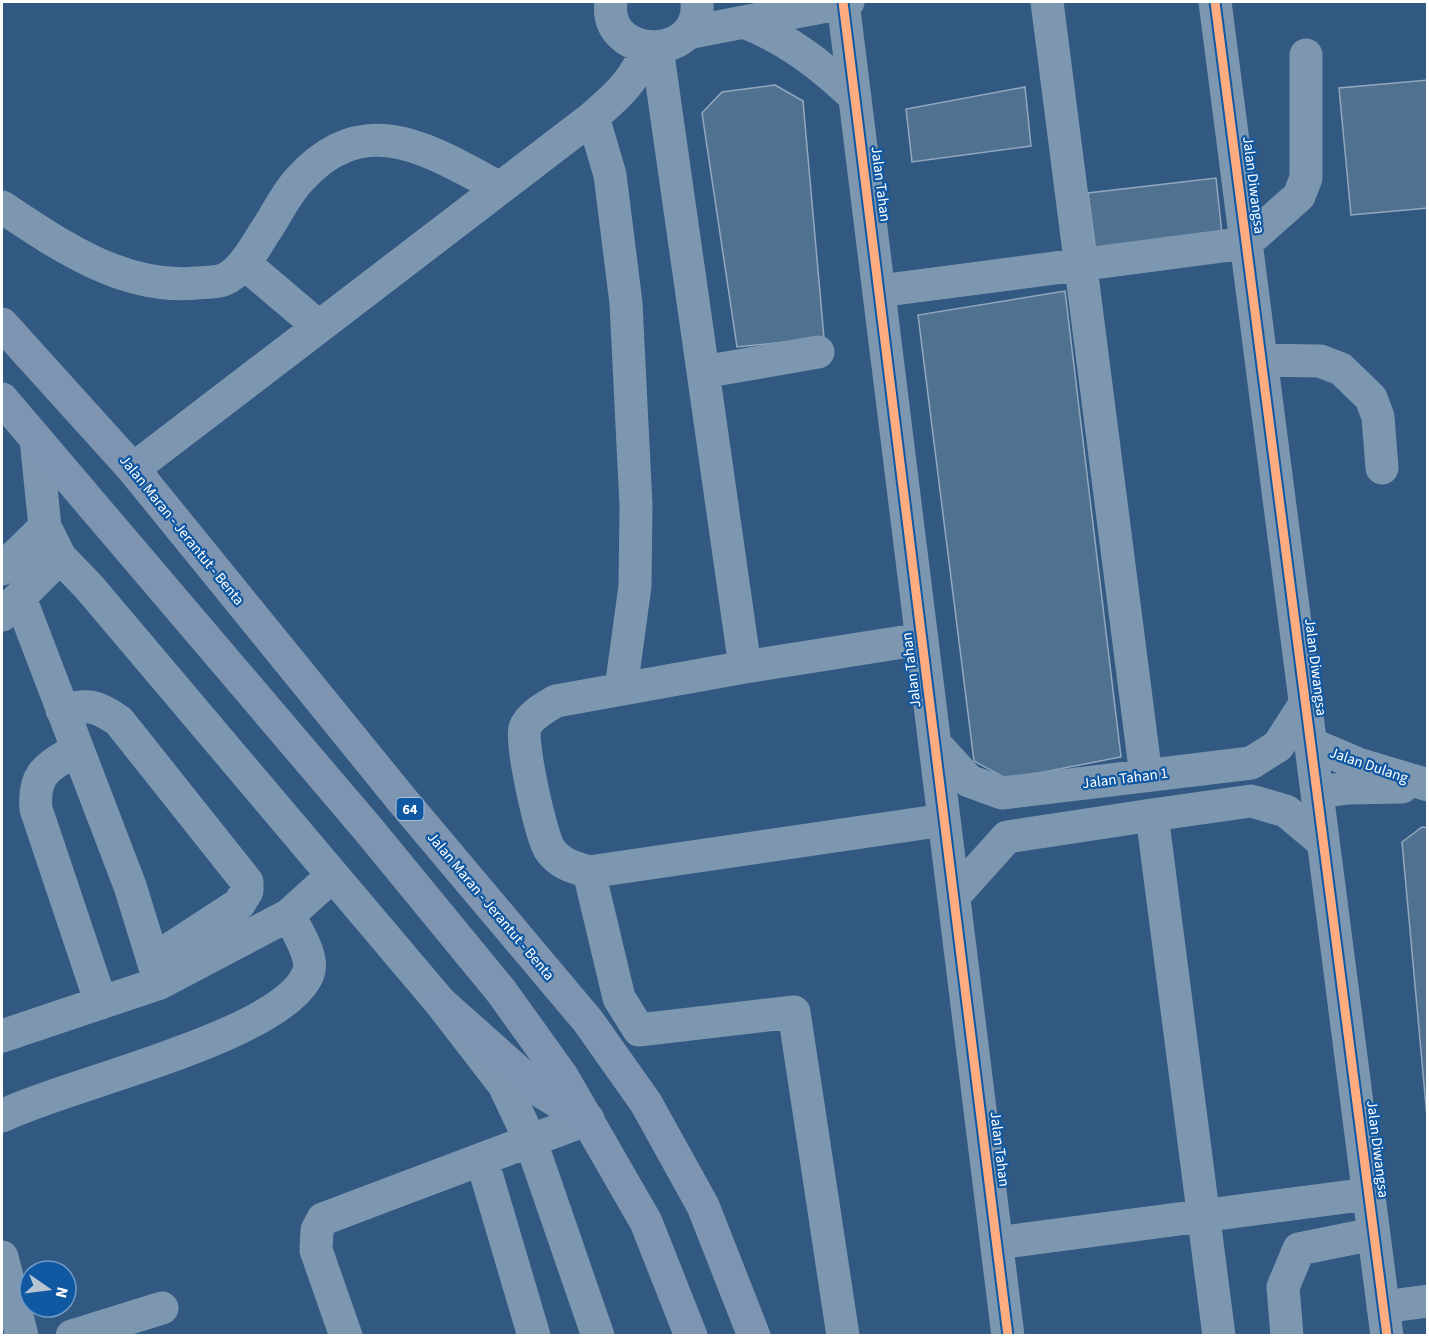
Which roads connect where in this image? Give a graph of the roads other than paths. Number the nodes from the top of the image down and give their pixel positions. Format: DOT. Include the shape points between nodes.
graph roads {
  1 [pos="611,2"];
  2 [pos="697,2"];
  3 [pos="845,2"];
  4 [pos="1047,2"];
  5 [pos="1215,2"];
  6 [pos="744,22"];
  7 [pos="687,33"];
  8 [pos="642,43"];
  9 [pos="1306,55"];
  10 [pos="855,97"];
  11 [pos="602,110"];
  12 [pos="498,187"];
  13 [pos="2,207"];
  14 [pos="1246,243"];
  15 [pos="244,262"];
  16 [pos="1080,265"];
  17 [pos="879,291"];
  18 [pos="2,324"];
  19 [pos="318,326"];
  20 [pos="818,352"];
  21 [pos="1262,360"];
  22 [pos="703,372"];
  23 [pos="2,399"];
  24 [pos="36,439"];
  25 [pos="1382,468"];
  26 [pos="133,469"];
  27 [pos="45,527"];
  28 [pos="60,557"];
  29 [pos="2,568"];
  30 [pos="11,606"];
  31 [pos="922,639"];
  32 [pos="745,667"];
  33 [pos="621,689"];
  34 [pos="1305,704"];
  35 [pos="62,710"];
  36 [pos="935,744"];
  37 [pos="1311,744"];
  38 [pos="77,749"];
  39 [pos="1146,776"];
  40 [pos="1428,786"];
  41 [pos="1317,792"];
  42 [pos="1152,815"];
  43 [pos="944,820"];
  44 [pos="1323,842"];
  45 [pos="589,872"];
  46 [pos="332,876"];
  47 [pos="954,896"];
  48 [pos="289,915"];
  49 [pos="157,972"];
  50 [pos="440,1002"];
  51 [pos="101,1003"];
  52 [pos="2,1036"];
  53 [pos="2,1116"];
  54 [pos="588,1119"];
  55 [pos="531,1142"];
  56 [pos="482,1160"];
  57 [pos="1368,1194"];
  58 [pos="1204,1216"];
  59 [pos="1373,1234"];
  60 [pos="997,1244"];
  61 [pos="2,1257"];
  62 [pos="1428,1302"];
  63 [pos="162,1308"];
  64 [pos="1385,1322"];
  65 [pos="22,1335"];
  66 [pos="72,1335"];
  67 [pos="346,1335"];
  68 [pos="534,1335"];
  69 [pos="598,1335"];
  70 [pos="691,1335"];
  71 [pos="754,1335"];
  72 [pos="843,1335"];
  73 [pos="1008,1335"];
  74 [pos="1219,1335"];
  75 [pos="1287,1335"];
  1 -- 8 [label="street" via="614,21"];
  2 -- 7 [label="street"];
  3 -- 6 [label="street"];
  3 -- 10 [label="street, Jalan Tahan"];
  4 -- 16 [label="street"];
  5 -- 14 [label="street, Jalan Diwangsa"];
  6 -- 7 [label="street"];
  6 -- 10 [label="street" via="798,49"];
  7 -- 8 [label="street" via="676,42"];
  8 -- 11 [label="street"];
  8 -- 22 [label="street"];
  9 -- 14 [label="street" via="1306,178 1299,196"];
  10 -- 17 [label="street, Jalan Tahan"];
  11 -- 12 [label="street"];
  11 -- 33 [label="street" via="626,303 636,506 635,586"];
  12 -- 15 [label="street" via="435,153 381,138 352,144 322,158 298,181"];
  12 -- 19 [label="street"];
  13 -- 15 [label="street" via="51,240 123,275 173,285 223,280"];
  14 -- 16 [label="street"];
  14 -- 21 [label="street, Jalan Diwangsa"];
  15 -- 19 [label="street"];
  16 -- 17 [label="street"];
  16 -- 39 [label="street"];
  17 -- 31 [label="street, Jalan Tahan"];
  18 -- 26 [label="main road, Jalan Maran - Jerantut - Benta / 64"];
  19 -- 26 [label="street"];
  20 -- 22 [label="street"];
  21 -- 25 [label="street" via="1320,361 1341,369 1371,398 1378,417"];
  21 -- 34 [label="street, Jalan Diwangsa"];
  22 -- 32 [label="street"];
  23 -- 24 [label="main road"];
  24 -- 27 [label="street"];
  24 -- 54 [label="main road" via="501,991"];
  26 -- 71 [label="main road, Jalan Maran - Jerantut - Benta / 64" via="588,1021 646,1103 703,1206"];
  27 -- 28 [label="street"];
  27 -- 29 [label="street"];
  28 -- 30 [label="street"];
  28 -- 46 [label="street"];
  30 -- 35 [label="street"];
  31 -- 32 [label="street"];
  31 -- 36 [label="street, Jalan Tahan"];
  32 -- 33 [label="street"];
  33 -- 45 [label="street" via="556,701 538,712 525,728 524,743 541,829 549,849 563,864"];
  34 -- 37 [label="street, Jalan Diwangsa"];
  34 -- 39 [label="street, Jalan Tahan 1" via="1278,746 1251,763"];
  35 -- 38 [label="street"];
  35 -- 49 [label="street" via="87,705 102,709 119,721 247,882 247,891 239,904"];
  36 -- 39 [label="street, Jalan Tahan 1" via="969,781 1002,793"];
  36 -- 43 [label="street, Jalan Tahan"];
  37 -- 40 [label="street, Jalan Dulang"];
  37 -- 41 [label="street, Jalan Diwangsa"];
  38 -- 49 [label="street" via="130,886"];
  38 -- 51 [label="street" via="39,777 36,808"];
  40 -- 41 [label="street, Jalan Dulang"];
  41 -- 44 [label="street, Jalan Diwangsa"];
  42 -- 44 [label="street" via="1251,801 1286,811"];
  42 -- 47 [label="street" via="1007,837"];
  42 -- 58 [label="street"];
  43 -- 45 [label="street"];
  43 -- 47 [label="street, Jalan Tahan"];
  44 -- 57 [label="street, Jalan Diwangsa"];
  45 -- 72 [label="street" via="620,998 639,1030 794,1012"];
  46 -- 48 [label="street"];
  46 -- 50 [label="street"];
  47 -- 60 [label="street, Jalan Tahan"];
  48 -- 49 [label="street"];
  48 -- 53 [label="street" via="310,962 308,974 298,990 264,1015 222,1036"];
  49 -- 51 [label="street"];
  50 -- 54 [label="main road" via="540,1091"];
  50 -- 55 [label="street" via="504,1084"];
  51 -- 52 [label="street"];
  54 -- 55 [label="street"];
  54 -- 70 [label="main road" via="646,1222"];
  55 -- 56 [label="street"];
  55 -- 69 [label="street"];
  56 -- 67 [label="street" via="323,1219 317,1230 316,1250"];
  56 -- 68 [label="street"];
  57 -- 58 [label="street"];
  57 -- 59 [label="street, Jalan Diwangsa"];
  58 -- 60 [label="street"];
  58 -- 74 [label="street"];
  59 -- 64 [label="street, Jalan Diwangsa"];
  59 -- 75 [label="street" via="1299,1249 1283,1287"];
  60 -- 73 [label="street, Jalan Tahan"];
  61 -- 65 [label="street"];
  62 -- 64 [label="street"];
  63 -- 66 [label="street"];
}
